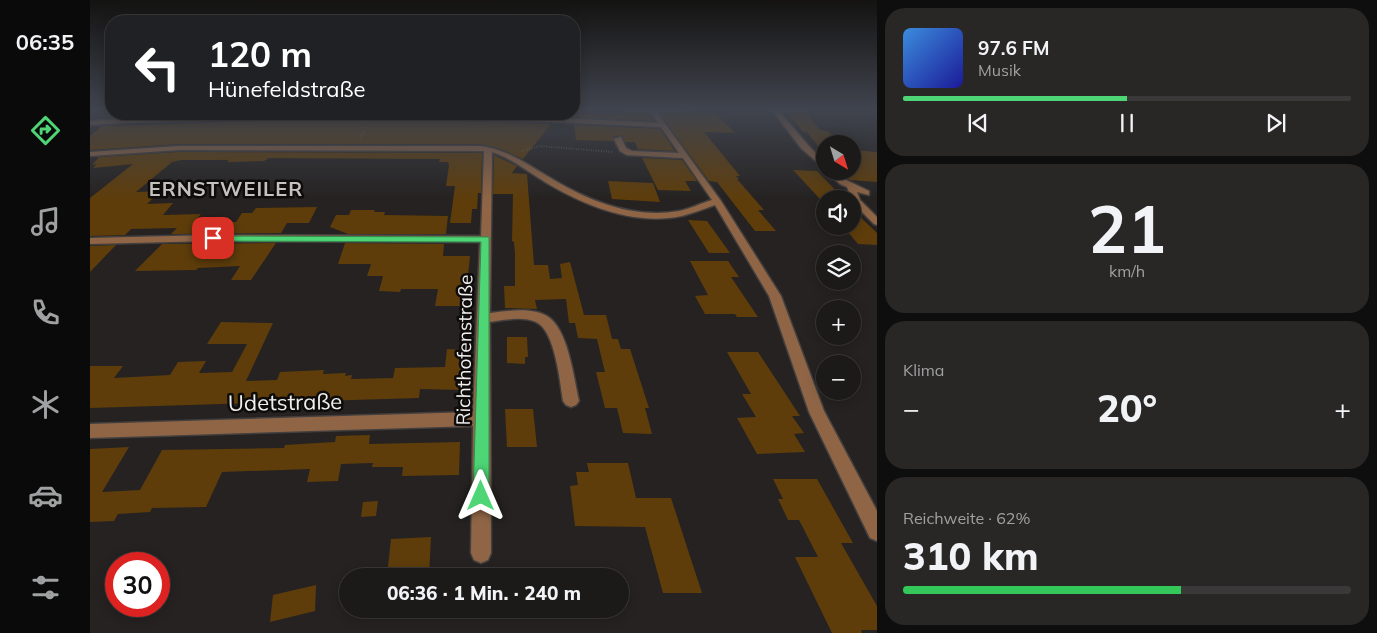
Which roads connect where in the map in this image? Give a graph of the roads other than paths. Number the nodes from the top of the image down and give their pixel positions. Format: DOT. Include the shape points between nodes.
graph roads {
  1 [pos="618,139"];
  2 [pos="674,140"];
  3 [pos="799,140"];
  4 [pos="488,149"];
  5 [pos="90,154"];
  6 [pos="685,156"];
  7 [pos="816,157"];
  8 [pos="843,180"];
  9 [pos="851,186"];
  10 [pos="866,193"];
  11 [pos="717,201"];
  12 [pos="877,222"];
  13 [pos="486,239"];
  14 [pos="90,241"];
  15 [pos="483,318"];
  16 [pos="571,401"];
  17 [pos="481,419"];
  18 [pos="90,431"];
  19 [pos="877,530"];
  20 [pos="481,553"];
  1 -- 6 [label="street" via="626,151"];
  2 -- 6 [label="street"];
  3 -- 7 [label="street"];
  4 -- 5 [label="street" via="180,148"];
  4 -- 11 [label="street" via="508,154 582,199 627,213 675,215"];
  4 -- 13 [label="street, Richthofenstraße"];
  6 -- 11 [label="street"];
  8 -- 9 [label="street"];
  9 -- 10 [label="street"];
  9 -- 12 [label="street" via="856,201"];
  11 -- 19 [label="street" via="775,296 818,412"];
  13 -- 14 [label="street"];
  13 -- 15 [label="street, Richthofenstraße"];
  15 -- 16 [label="street" via="528,317 541,319 551,326"];
  15 -- 17 [label="street, Richthofenstraße"];
  17 -- 18 [label="street, Udetstraße"];
  17 -- 20 [label="street, Richthofenstraße"];
}
